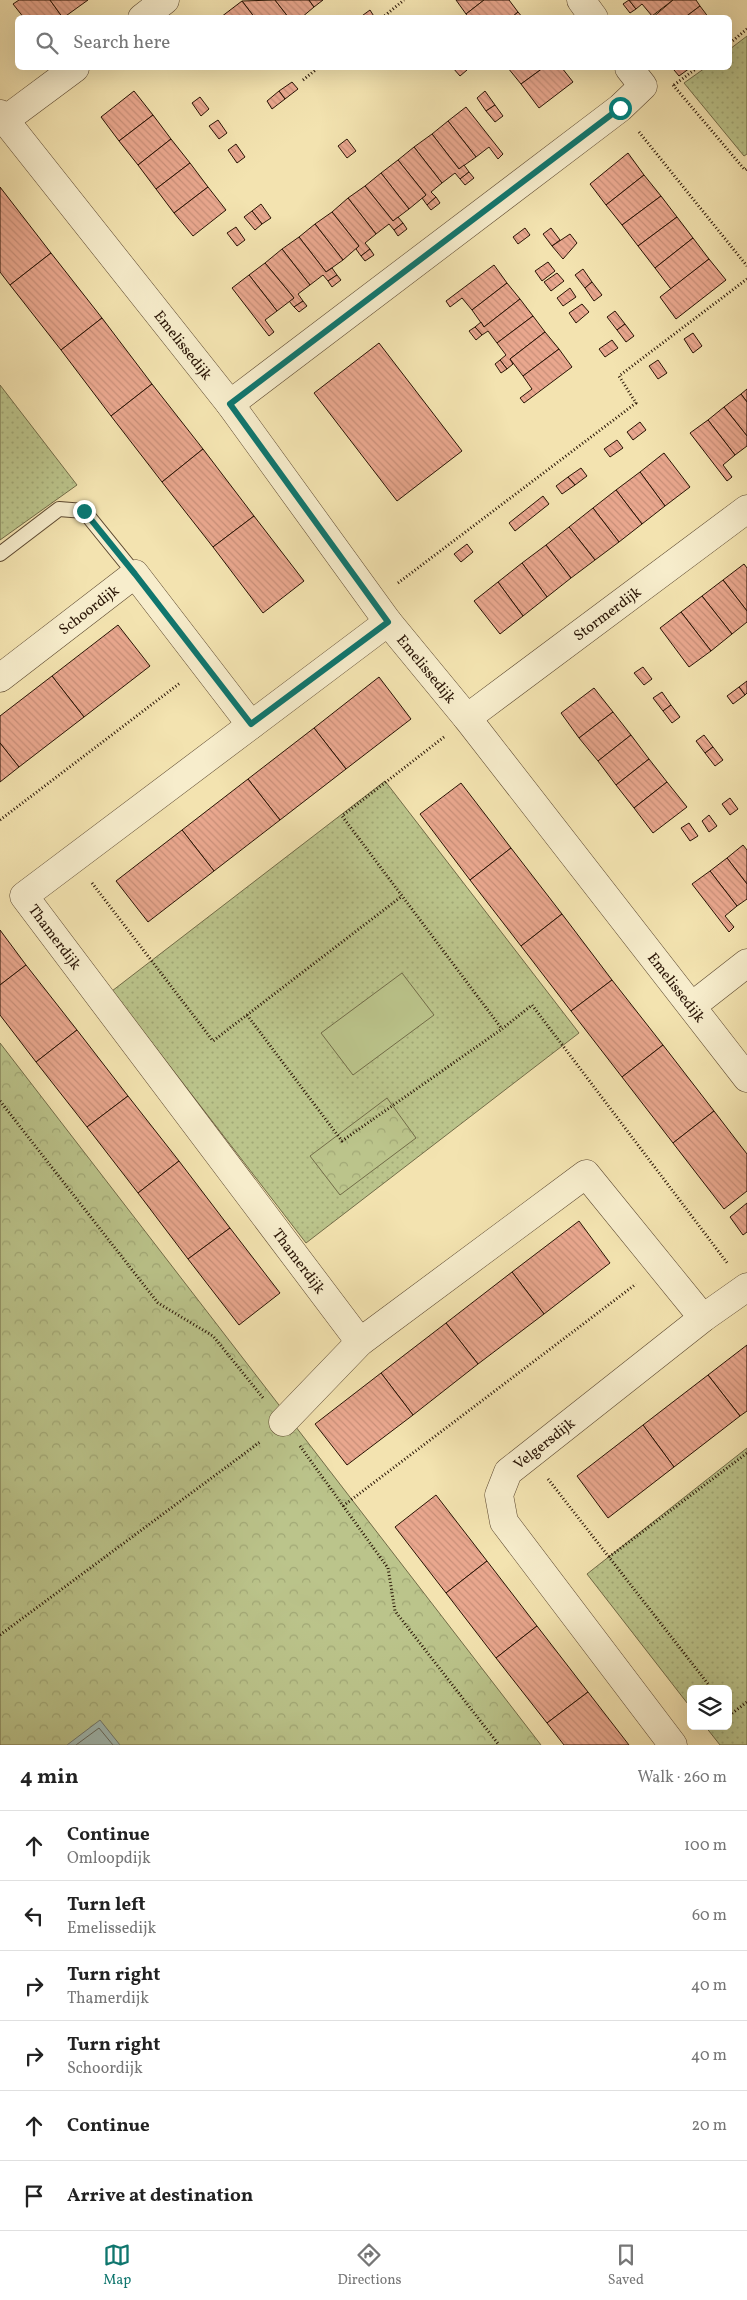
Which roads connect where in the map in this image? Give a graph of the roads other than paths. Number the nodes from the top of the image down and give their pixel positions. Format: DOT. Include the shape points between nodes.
graph roads {
  1 [pos="166,0"];
  2 [pos="581,0"];
  3 [pos="146,15"];
  4 [pos="592,15"];
  5 [pos="72,70"];
  6 [pos="636,77"];
  7 [pos="2,117"];
  8 [pos="230,404"];
  9 [pos="747,509"];
  10 [pos="0,554"];
  11 [pos="135,574"];
  12 [pos="381,612"];
  13 [pos="0,678"];
  14 [pos="467,718"];
  15 [pos="251,724"];
  16 [pos="747,963"];
  17 [pos="692,1006"];
  18 [pos="747,1078"];
  19 [pos="747,1288"];
  20 [pos="703,1318"];
  21 [pos="360,1342"];
  22 [pos="283,1422"];
  23 [pos="673,1745"];
  1 -- 3 [label="street"];
  2 -- 4 [label="street"];
  5 -- 7 [label="street"];
  6 -- 8 [label="street" via="620,108"];
  7 -- 8 [label="street, Emelissedijk"];
  8 -- 12 [label="street, Emelissedijk"];
  9 -- 14 [label="street, Stormerdijk"];
  10 -- 11 [label="lane" via="59,509 84,511"];
  11 -- 13 [label="street, Schoordijk"];
  11 -- 15 [label="street"];
  12 -- 14 [label="street, Emelissedijk"];
  12 -- 15 [label="street, Thamerdijk"];
  14 -- 17 [label="street, Emelissedijk"];
  15 -- 21 [label="street, Thamerdijk" via="24,896"];
  16 -- 17 [label="street"];
  17 -- 18 [label="street, Emelissedijk"];
  19 -- 20 [label="street, Velgersdijk"];
  20 -- 21 [label="street" via="586,1174"];
  20 -- 23 [label="street, Velgersdijk" via="508,1472 499,1495 504,1522"];
  21 -- 22 [label="street"];
}
